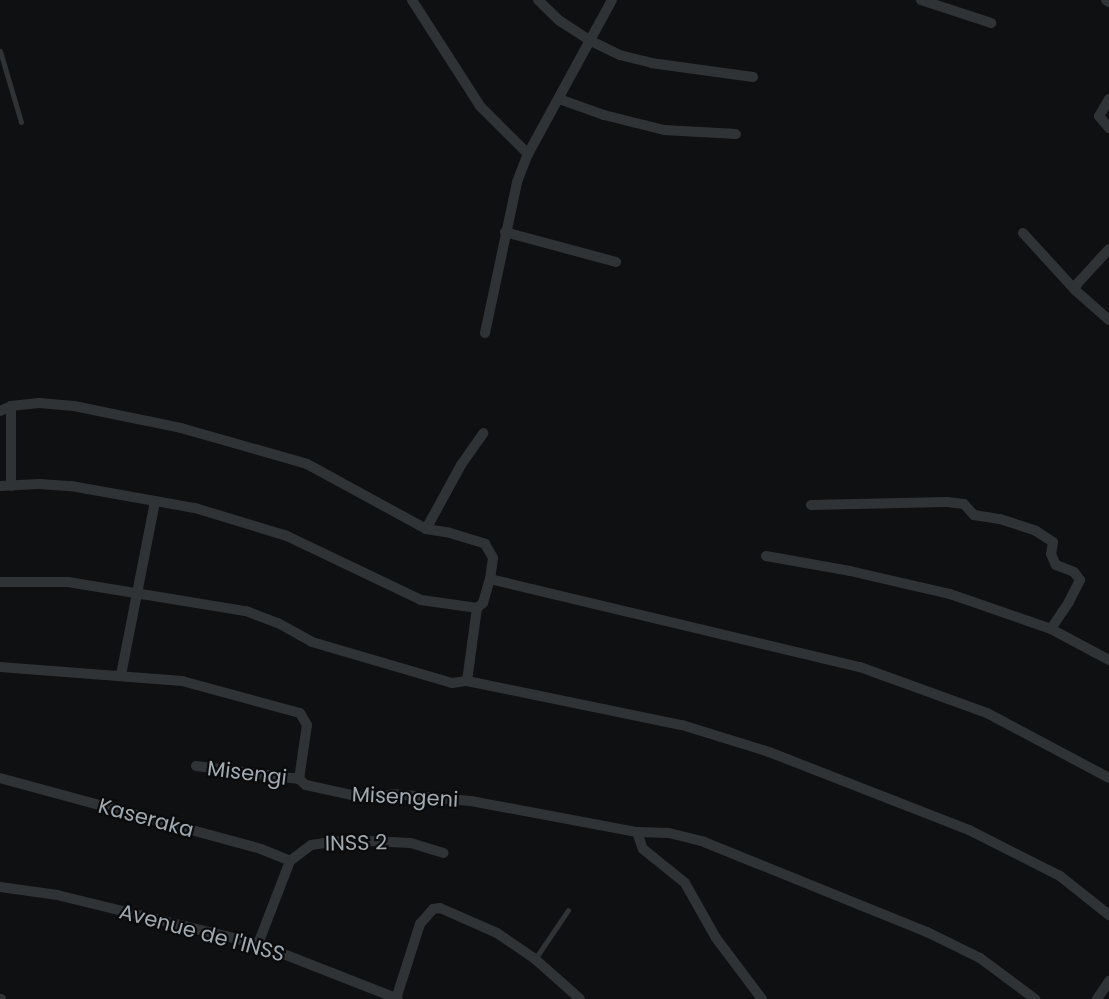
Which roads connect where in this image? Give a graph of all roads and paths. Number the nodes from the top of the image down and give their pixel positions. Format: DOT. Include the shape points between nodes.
graph roads {
  1 [pos="412,0"];
  2 [pos="538,0"];
  3 [pos="612,0"];
  4 [pos="921,0"];
  5 [pos="991,23"];
  6 [pos="591,41"];
  7 [pos="0,51"];
  8 [pos="753,77"];
  9 [pos="559,99"];
  10 [pos="1109,99"];
  11 [pos="21,122"];
  12 [pos="1109,128"];
  13 [pos="736,134"];
  14 [pos="528,154"];
  15 [pos="505,232"];
  16 [pos="1023,233"];
  17 [pos="1109,249"];
  18 [pos="616,262"];
  19 [pos="1076,290"];
  20 [pos="1109,320"];
  21 [pos="485,333"];
  22 [pos="12,406"];
  23 [pos="0,411"];
  24 [pos="483,433"];
  25 [pos="6,486"];
  26 [pos="155,501"];
  27 [pos="811,505"];
  28 [pos="426,529"];
  29 [pos="766,556"];
  30 [pos="490,579"];
  31 [pos="0,582"];
  32 [pos="137,595"];
  33 [pos="477,608"];
  34 [pos="1051,629"];
  35 [pos="1109,660"];
  36 [pos="0,667"];
  37 [pos="121,675"];
  38 [pos="467,681"];
  39 [pos="196,766"];
  40 [pos="1109,777"];
  41 [pos="0,778"];
  42 [pos="299,779"];
  43 [pos="637,832"];
  44 [pos="444,853"];
  45 [pos="290,861"];
  46 [pos="0,888"];
  47 [pos="568,910"];
  48 [pos="1109,915"];
  49 [pos="258,944"];
  50 [pos="535,959"];
  51 [pos="1109,981"];
  52 [pos="396,999"];
  53 [pos="580,999"];
  54 [pos="762,999"];
  55 [pos="1035,999"];
  56 [pos="1096,999"];
  1 -- 14 [label="street" via="480,106"];
  2 -- 6 [label="street" via="560,21"];
  3 -- 6 [label="street"];
  4 -- 5 [label="street"];
  6 -- 8 [label="street" via="620,55 651,63"];
  6 -- 9 [label="street"];
  7 -- 11 [label="lane"];
  9 -- 13 [label="street" via="664,130"];
  9 -- 14 [label="street"];
  10 -- 12 [label="street" via="1100,116"];
  14 -- 15 [label="street"];
  15 -- 18 [label="street"];
  15 -- 21 [label="street"];
  16 -- 19 [label="street"];
  17 -- 19 [label="street"];
  19 -- 20 [label="street"];
  22 -- 23 [label="street"];
  22 -- 25 [label="street"];
  22 -- 28 [label="street" via="74,406 181,428 292,459"];
  24 -- 28 [label="street"];
  25 -- 26 [label="street" via="70,486"];
  26 -- 32 [label="street"];
  26 -- 33 [label="street" via="278,532 413,598"];
  27 -- 34 [label="street" via="947,502 964,504 974,514 1036,531 1053,542 1051,554 1056,565 1074,572 1080,580"];
  28 -- 30 [label="street" via="485,544 493,558"];
  29 -- 34 [label="street" via="950,594"];
  30 -- 33 [label="street" via="483,603"];
  30 -- 40 [label="street" via="860,667 987,713"];
  31 -- 32 [label="street" via="68,582"];
  32 -- 37 [label="street"];
  32 -- 38 [label="street" via="246,611 312,642 452,683"];
  33 -- 38 [label="street"];
  34 -- 35 [label="street"];
  36 -- 37 [label="street"];
  37 -- 42 [label="street" via="182,681 300,713 308,725"];
  38 -- 48 [label="street" via="682,725 769,752 969,830 1060,876"];
  39 -- 42 [label="street, Misengi"];
  41 -- 45 [label="street, Kaseraka" via="261,849"];
  42 -- 43 [label="street, Misengeni" via="306,785 360,798 393,794 471,801"];
  43 -- 54 [label="street" via="643,849 685,882 716,938"];
  43 -- 55 [label="street, Misengeni" via="669,833 704,842 927,932 980,958"];
  44 -- 45 [label="street, INSS 2" via="411,843 348,840 311,845"];
  45 -- 49 [label="street"];
  46 -- 49 [label="street, Avenue de l'INSS" via="57,895"];
  47 -- 50 [label="lane"];
  49 -- 52 [label="street, Avenue de l'INSS"];
  50 -- 52 [label="street" via="497,933 450,911 433,909 420,924"];
  50 -- 53 [label="street"];
  51 -- 56 [label="street"];
}
